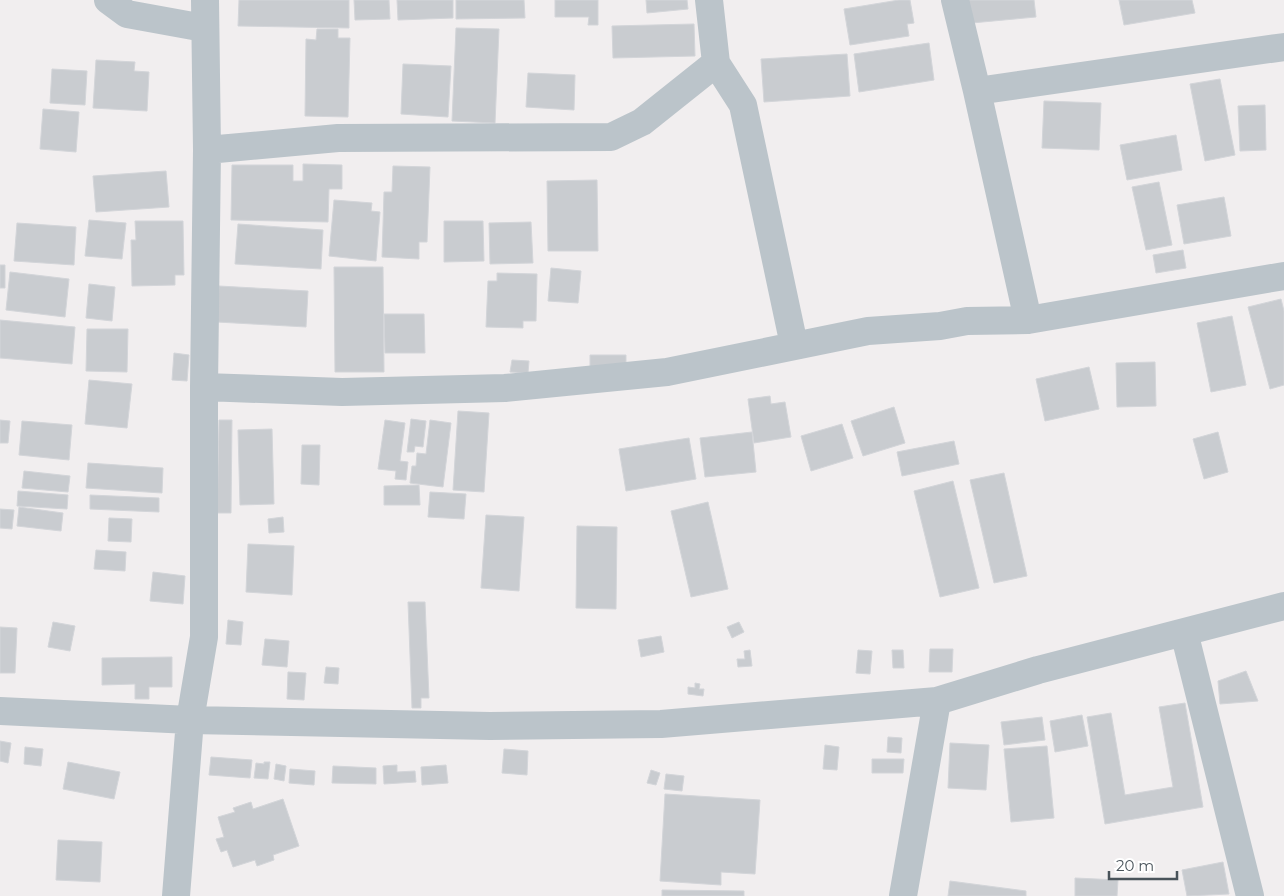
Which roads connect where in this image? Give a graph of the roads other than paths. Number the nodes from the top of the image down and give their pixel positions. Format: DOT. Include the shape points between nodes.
graph roads {
  1 [pos="108,0"];
  2 [pos="205,0"];
  3 [pos="709,0"];
  4 [pos="955,0"];
  5 [pos="204,28"];
  6 [pos="1284,47"];
  7 [pos="716,63"];
  8 [pos="978,91"];
  9 [pos="207,150"];
  10 [pos="1284,276"];
  11 [pos="1028,320"];
  12 [pos="794,345"];
  13 [pos="204,387"];
  14 [pos="1284,606"];
  15 [pos="1184,632"];
  16 [pos="937,701"];
  17 [pos="0,712"];
  18 [pos="190,720"];
  19 [pos="176,896"];
  20 [pos="903,896"];
  21 [pos="1250,896"];
  1 -- 5 [label="street" via="127,14"];
  2 -- 5 [label="street"];
  3 -- 7 [label="street"];
  4 -- 8 [label="street"];
  5 -- 9 [label="street"];
  6 -- 8 [label="street"];
  7 -- 9 [label="street" via="642,122 611,137 338,138"];
  7 -- 12 [label="street" via="743,105"];
  8 -- 11 [label="street"];
  9 -- 13 [label="street"];
  10 -- 11 [label="street"];
  11 -- 12 [label="street" via="968,321 868,331"];
  12 -- 13 [label="street" via="667,372 505,388 342,392"];
  13 -- 18 [label="street" via="204,637"];
  14 -- 15 [label="street"];
  15 -- 16 [label="street" via="1038,670"];
  15 -- 21 [label="street"];
  16 -- 18 [label="street" via="661,724 490,726"];
  16 -- 20 [label="street"];
  17 -- 18 [label="street"];
  18 -- 19 [label="street"];
}
